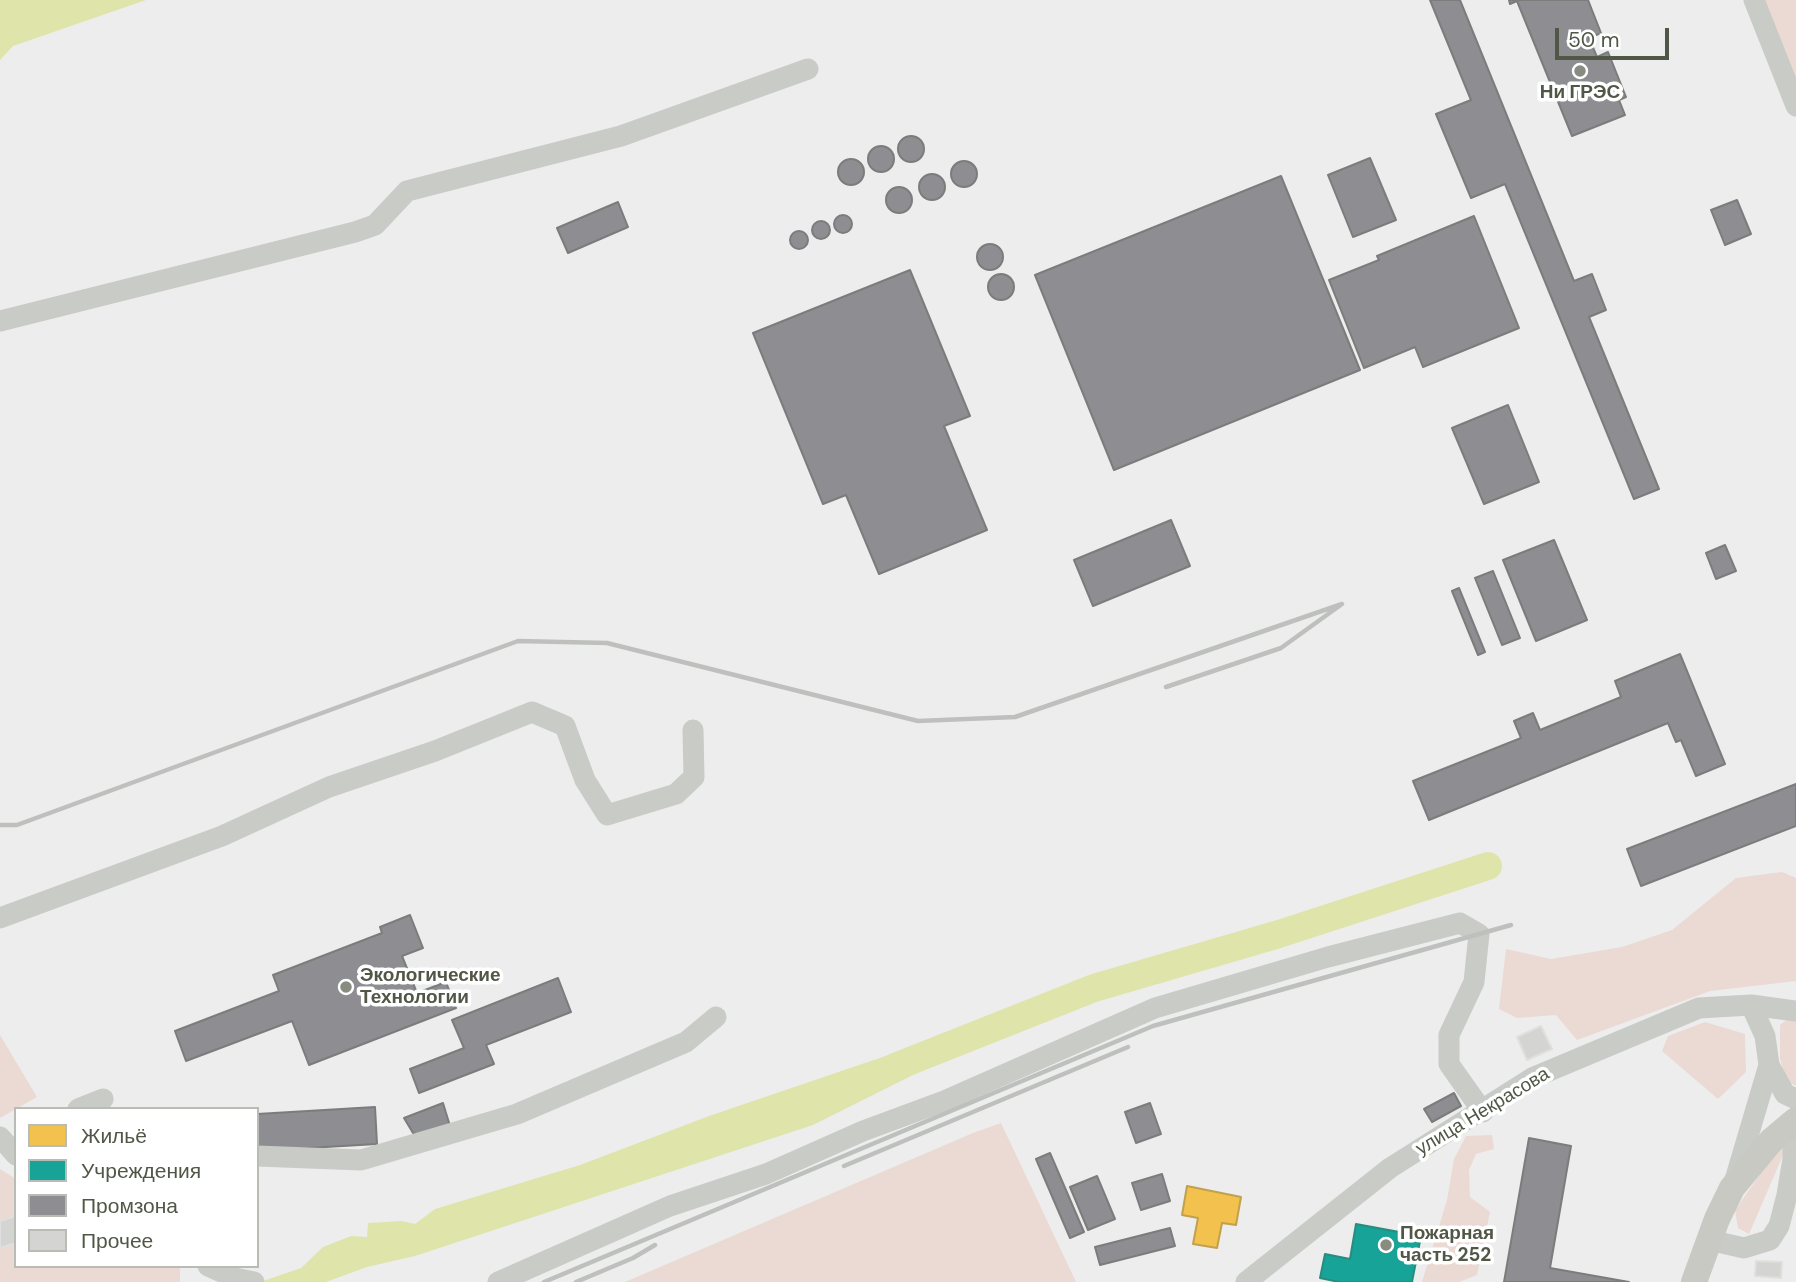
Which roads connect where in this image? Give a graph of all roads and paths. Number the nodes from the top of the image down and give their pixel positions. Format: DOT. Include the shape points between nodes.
graph roads {
  1 [pos="1754,0"];
  2 [pos="808,69"];
  3 [pos="1796,106"];
  4 [pos="0,321"];
  5 [pos="693,730"];
  6 [pos="0,918"];
  7 [pos="1751,1005"];
  8 [pos="1796,1011"];
  9 [pos="716,1017"];
  10 [pos="1769,1065"];
  11 [pos="103,1099"];
  12 [pos="83,1107"];
  13 [pos="1482,1112"];
  14 [pos="1795,1113"];
  15 [pos="259,1156"];
  16 [pos="1732,1188"];
  17 [pos="1709,1240"];
  18 [pos="213,1268"];
  19 [pos="245,1280"];
  20 [pos="498,1282"];
  21 [pos="1246,1282"];
  22 [pos="1694,1282"];
  1 -- 3 [label="street"];
  2 -- 4 [label="street" via="621,136 407,191 375,225 355,232"];
  5 -- 6 [label="street" via="694,777 676,794 607,815 584,780 565,726 532,712 329,787 222,836"];
  7 -- 8 [label="street, улица Некрасова"];
  7 -- 10 [label="street" via="1765,1036"];
  7 -- 13 [label="street, улица Некрасова" via="1699,1008 1614,1041 1532,1079"];
  9 -- 15 [label="street" via="686,1042 517,1114 361,1160"];
  10 -- 14 [label="street"];
  10 -- 16 [label="street"];
  11 -- 12 [label="street"];
  13 -- 20 [label="street" via="1449,1064 1449,1035 1474,982 1479,934 1460,923 1155,1008 944,1101 766,1174 670,1206"];
  13 -- 21 [label="street, улица Некрасова" via="1391,1168"];
  14 -- 16 [label="main road"];
  14 -- 17 [label="street" via="1787,1195 1770,1240 1744,1248"];
  16 -- 17 [label="main road"];
  17 -- 22 [label="main road"];
  18 -- 19 [label="street"];
}
